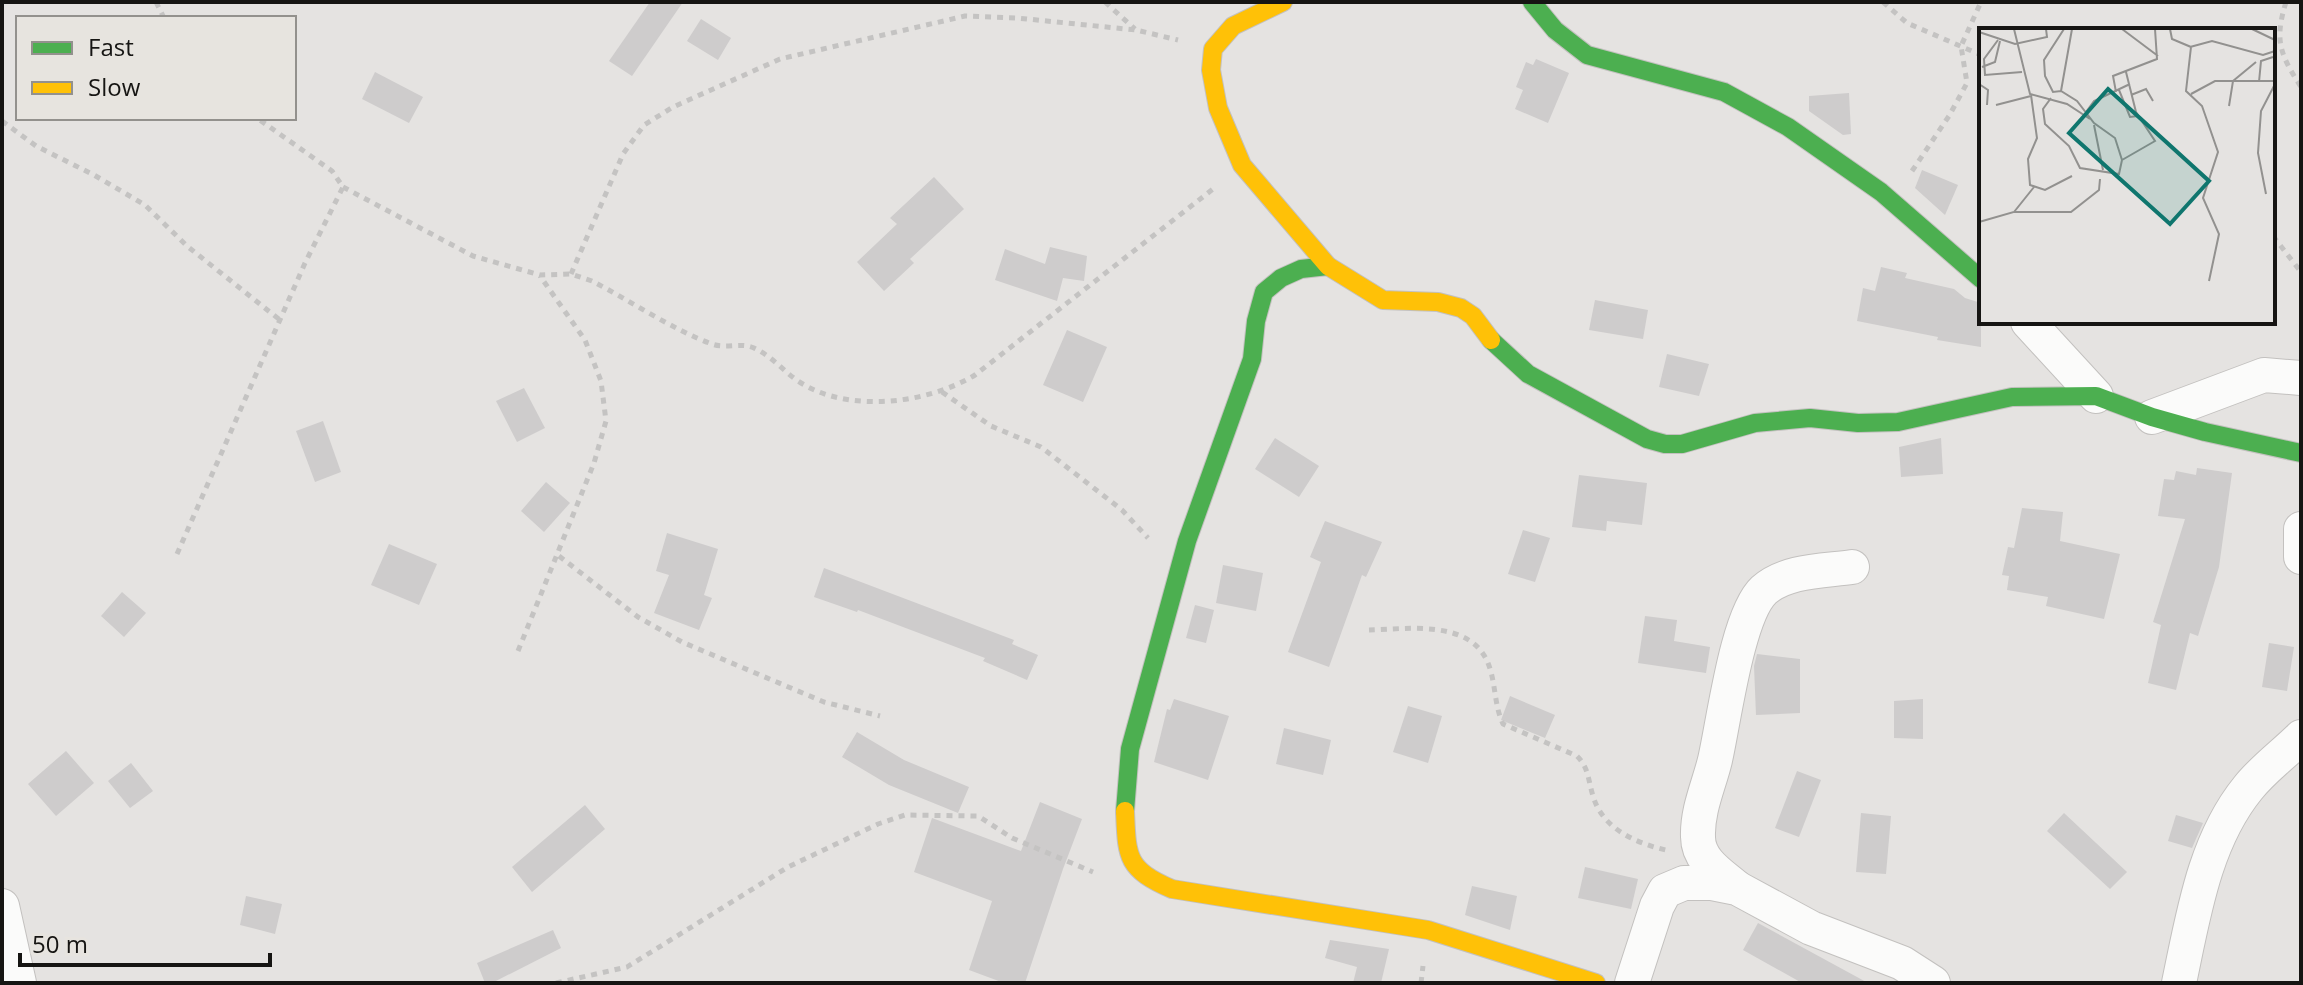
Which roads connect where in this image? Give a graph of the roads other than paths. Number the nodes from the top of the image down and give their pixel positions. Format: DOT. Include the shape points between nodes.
graph roads {
  1 [pos="1283,2"];
  2 [pos="1532,2"];
  3 [pos="1328,266"];
  4 [pos="1979,277"];
  5 [pos="2030,324"];
  6 [pos="2301,378"];
  7 [pos="2096,396"];
  8 [pos="2152,417"];
  9 [pos="2301,453"];
  10 [pos="2301,529"];
  11 [pos="2301,557"];
  12 [pos="1852,567"];
  13 [pos="2301,737"];
  14 [pos="1737,888"];
  15 [pos="2,906"];
  16 [pos="19,983"];
  17 [pos="1596,983"];
  18 [pos="1632,983"];
  19 [pos="1933,983"];
  20 [pos="2179,983"];
  1 -- 3 [label="street" via="1233,26 1213,49 1211,70 1218,108 1242,165"];
  2 -- 4 [label="street" via="1569,44 1587,55 1678,78 1747,103 1829,154"];
  3 -- 7 [label="street" via="1383,300 1461,308 1528,374 1665,444 1755,423 1810,418 1898,422 2012,397"];
  3 -- 17 [label="street" via="1301,269 1264,292 1252,359 1179,570 1130,749 1124,799 1127,852 1151,880 1172,889 1428,930"];
  5 -- 7 [label="street"];
  6 -- 8 [label="street" via="2264,375"];
  7 -- 8 [label="street"];
  8 -- 9 [label="street"];
  10 -- 11 [label="street"];
  12 -- 14 [label="street" via="1790,576 1761,593 1733,665 1697,838 1702,858"];
  13 -- 20 [label="street" via="2248,787 2230,814 2198,893"];
  14 -- 18 [label="street" via="1684,883 1665,891"];
  14 -- 19 [label="street" via="1811,928 1902,963"];
  15 -- 16 [label="street"];
}
